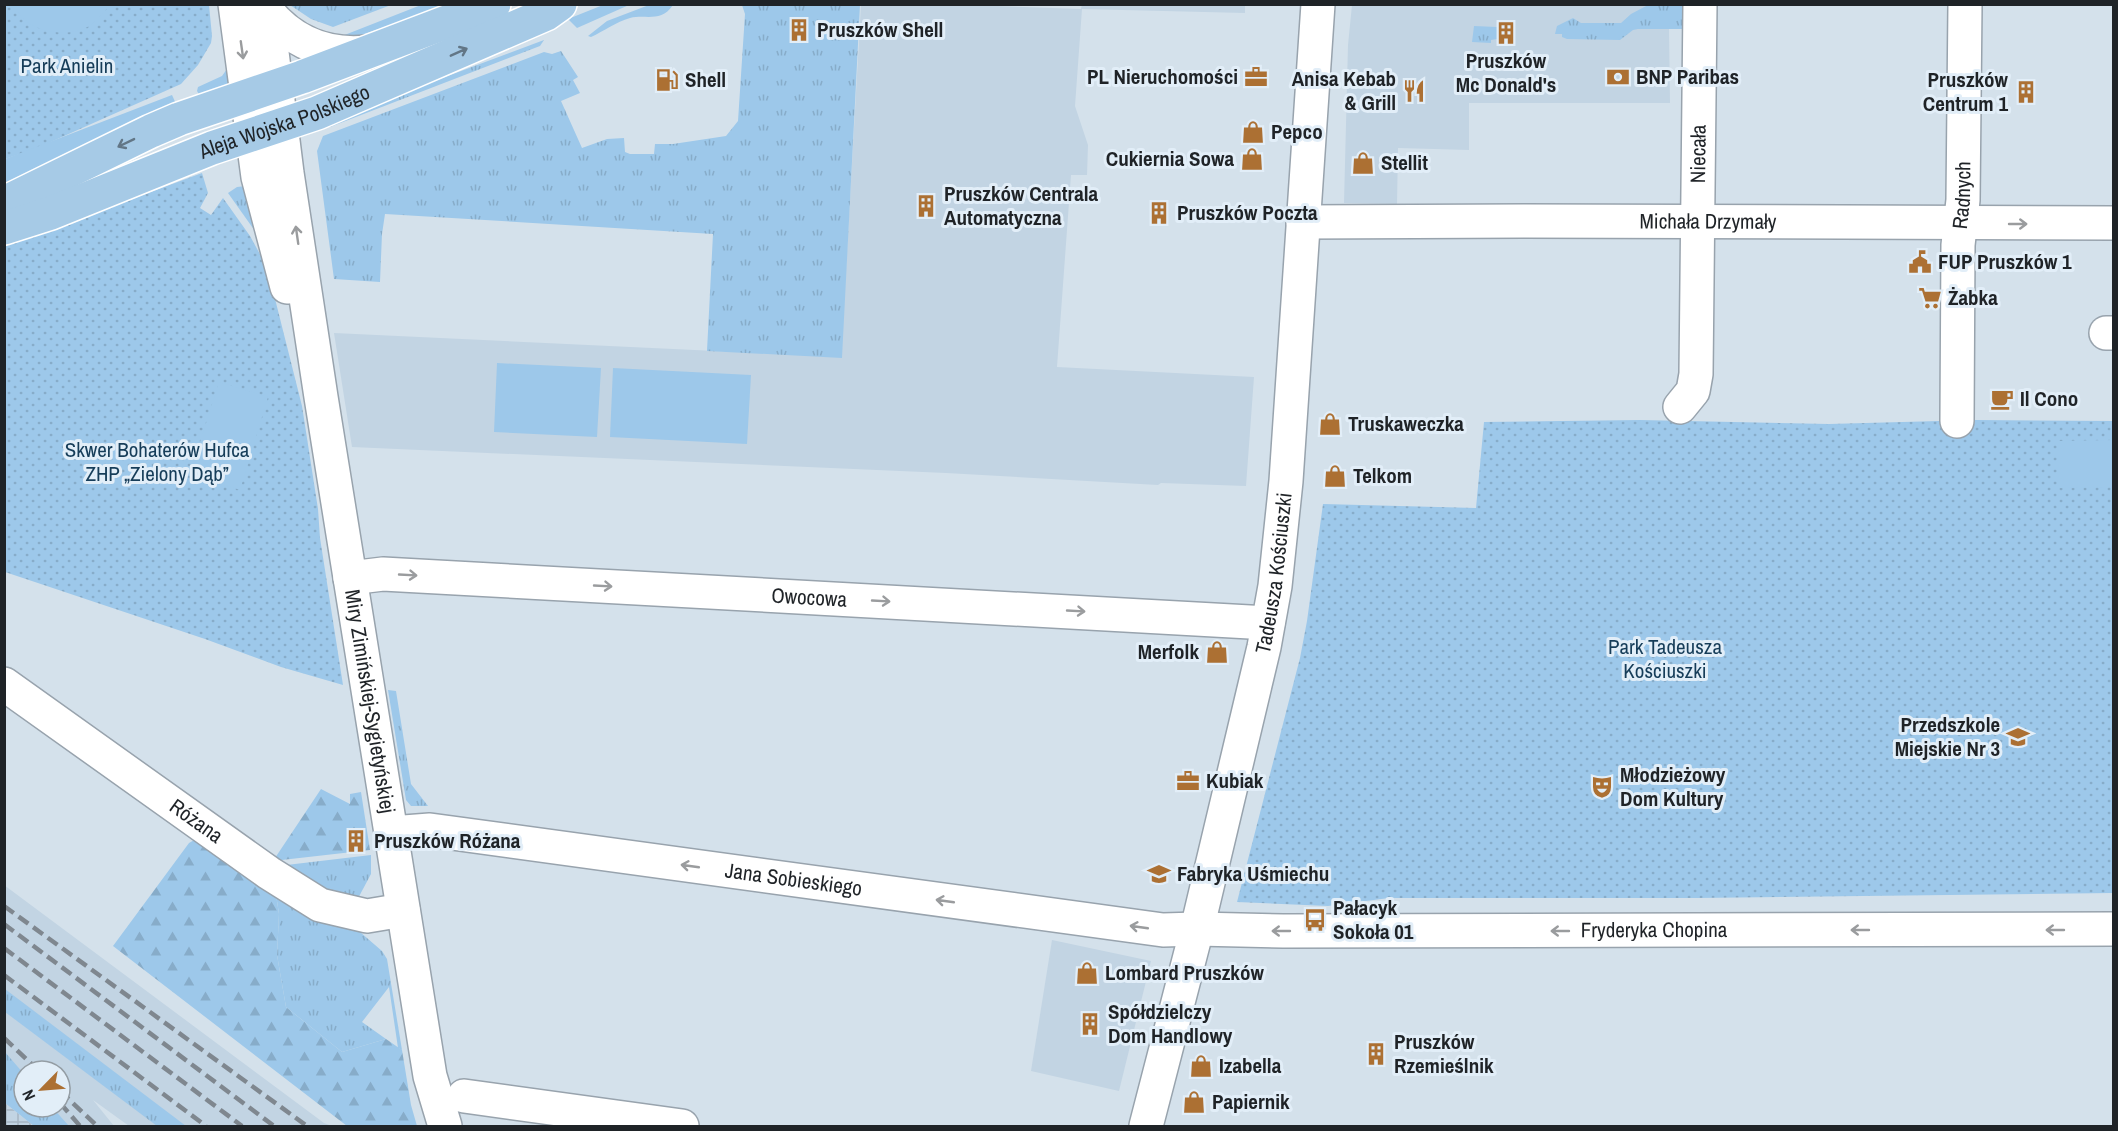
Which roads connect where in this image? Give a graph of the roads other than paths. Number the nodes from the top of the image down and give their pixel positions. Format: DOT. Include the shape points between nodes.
graph roads {
  1 [pos="235,4"];
  2 [pos="494,4"];
  3 [pos="560,4"];
  4 [pos="1318,4"];
  5 [pos="1700,4"];
  6 [pos="1965,4"];
  7 [pos="267,8"];
  8 [pos="367,52"];
  9 [pos="262,90"];
  10 [pos="267,129"];
  11 [pos="4,203"];
  12 [pos="1303,222"];
  13 [pos="1698,223"];
  14 [pos="2114,223"];
  15 [pos="1960,224"];
  16 [pos="4,228"];
  17 [pos="1680,407"];
  18 [pos="1958,421"];
  19 [pos="350,578"];
  20 [pos="1268,623"];
  21 [pos="4,684"];
  22 [pos="391,833"];
  23 [pos="403,910"];
  24 [pos="1197,929"];
  25 [pos="2114,929"];
  26 [pos="464,1096"];
  27 [pos="445,1126"];
  28 [pos="682,1126"];
  29 [pos="1146,1126"];
  1 -- 9 [label="street, Miry Zimińskiej-Sygietyńskiej, one-way"];
  2 -- 8 [label="main road, Aleja Wojska Polskiego"];
  10 -- 3 [label="main road, Aleja Wojska Polskiego, one-way" via="317,113 546,14"];
  4 -- 12 [label="street, Tadeusza Kościuszki"];
  5 -- 13 [label="street, Niecała"];
  6 -- 15 [label="street, Radnych"];
  7 -- 8 [label="street" via="286,31 310,45 338,52"];
  7 -- 9 [label="street, Miry Zimińskiej-Sygietyńskiej"];
  8 -- 9 [label="main road, Aleja Wojska Polskiego"];
  9 -- 10 [label="street, Miry Zimińskiej-Sygietyńskiej"];
  9 -- 11 [label="main road, Aleja Wojska Polskiego, one-way" via="151,131"];
  10 -- 16 [label="main road, Aleja Wojska Polskiego"];
  10 -- 19 [label="street, Miry Zimińskiej-Sygietyńskiej" via="321,397"];
  12 -- 13 [label="street, Michała Drzymały"];
  12 -- 20 [label="street, Tadeusza Kościuszki" via="1285,489"];
  13 -- 15 [label="street, Michała Drzymały"];
  13 -- 17 [label="street, Niecała" via="1696,374 1693,391"];
  15 -- 14 [label="street, Michała Drzymały, one-way"];
  15 -- 18 [label="street, Radnych"];
  19 -- 20 [label="street, Owocowa, one-way" via="383,574"];
  19 -- 22 [label="street, Miry Zimińskiej-Sygietyńskiej"];
  20 -- 24 [label="street, Tadeusza Kościuszki"];
  21 -- 23 [label="street, Różana" via="320,906 367,916"];
  22 -- 23 [label="street, Miry Zimińskiej-Sygietyńskiej"];
  24 -- 22 [label="street, Jana Sobieskiego, one-way" via="1162,930 430,830"];
  23 -- 27 [label="street, Miry Zimińskiej-Sygietyńskiej" via="430,1076"];
  25 -- 24 [label="street, Fryderyka Chopina, one-way"];
  24 -- 29 [label="street, Tadeusza Kościuszki"];
  26 -- 28 [label="street"];
}
